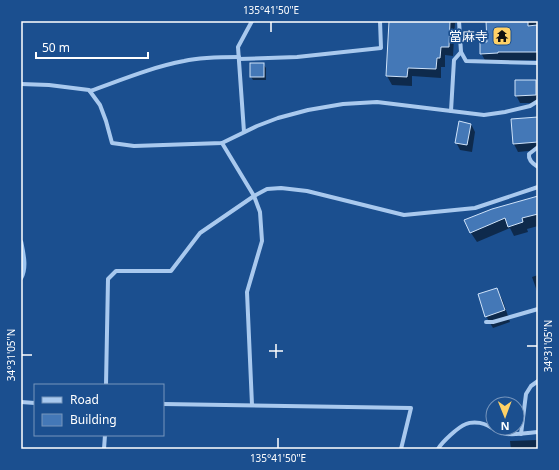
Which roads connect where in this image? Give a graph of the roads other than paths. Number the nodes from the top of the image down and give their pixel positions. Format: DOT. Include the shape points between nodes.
graph roads {
  1 [pos="252,21"];
  2 [pos="380,21"];
  3 [pos="459,21"];
  4 [pos="461,52"];
  5 [pos="239,58"];
  6 [pos="538,63"];
  7 [pos="22,84"];
  8 [pos="90,91"];
  9 [pos="538,101"];
  10 [pos="451,111"];
  11 [pos="244,132"];
  12 [pos="222,144"];
  13 [pos="538,147"];
  14 [pos="538,167"];
  15 [pos="538,187"];
  16 [pos="254,196"];
  17 [pos="538,309"];
  18 [pos="486,322"];
  19 [pos="538,381"];
  20 [pos="106,384"];
  21 [pos="21,402"];
  22 [pos="525,402"];
  23 [pos="34,403"];
  24 [pos="164,404"];
  25 [pos="252,405"];
  26 [pos="485,425"];
  27 [pos="538,432"];
  28 [pos="525,434"];
  29 [pos="105,436"];
  30 [pos="104,449"];
  31 [pos="401,449"];
  32 [pos="438,449"];
  1 -- 5 [label="street" via="238,47"];
  2 -- 5 [label="street" via="381,48 297,57"];
  3 -- 4 [label="street"];
  4 -- 6 [label="street" via="466,61"];
  4 -- 10 [label="street" via="454,60"];
  5 -- 8 [label="street" via="184,61 148,70"];
  5 -- 11 [label="street"];
  7 -- 8 [label="street"];
  8 -- 12 [label="street" via="100,105 112,143 134,146"];
  9 -- 10 [label="street" via="530,106 484,115"];
  10 -- 11 [label="street" via="377,102 343,104 278,118"];
  11 -- 12 [label="street"];
  12 -- 16 [label="street"];
  13 -- 14 [label="street" via="528,157"];
  15 -- 16 [label="street" via="475,208 404,215 307,191 267,189"];
  16 -- 20 [label="street" via="200,233 171,271 116,271 108,278"];
  16 -- 25 [label="street" via="260,212 262,241 247,292"];
  17 -- 18 [label="street"];
  19 -- 22 [label="street" via="526,394"];
  21 -- 23 [label="street"];
  24 -- 25 [label="street"];
  25 -- 31 [label="street" via="411,408"];
  26 -- 32 [label="street" via="466,424"];
  27 -- 28 [label="street"];
  29 -- 30 [label="street"];
}
